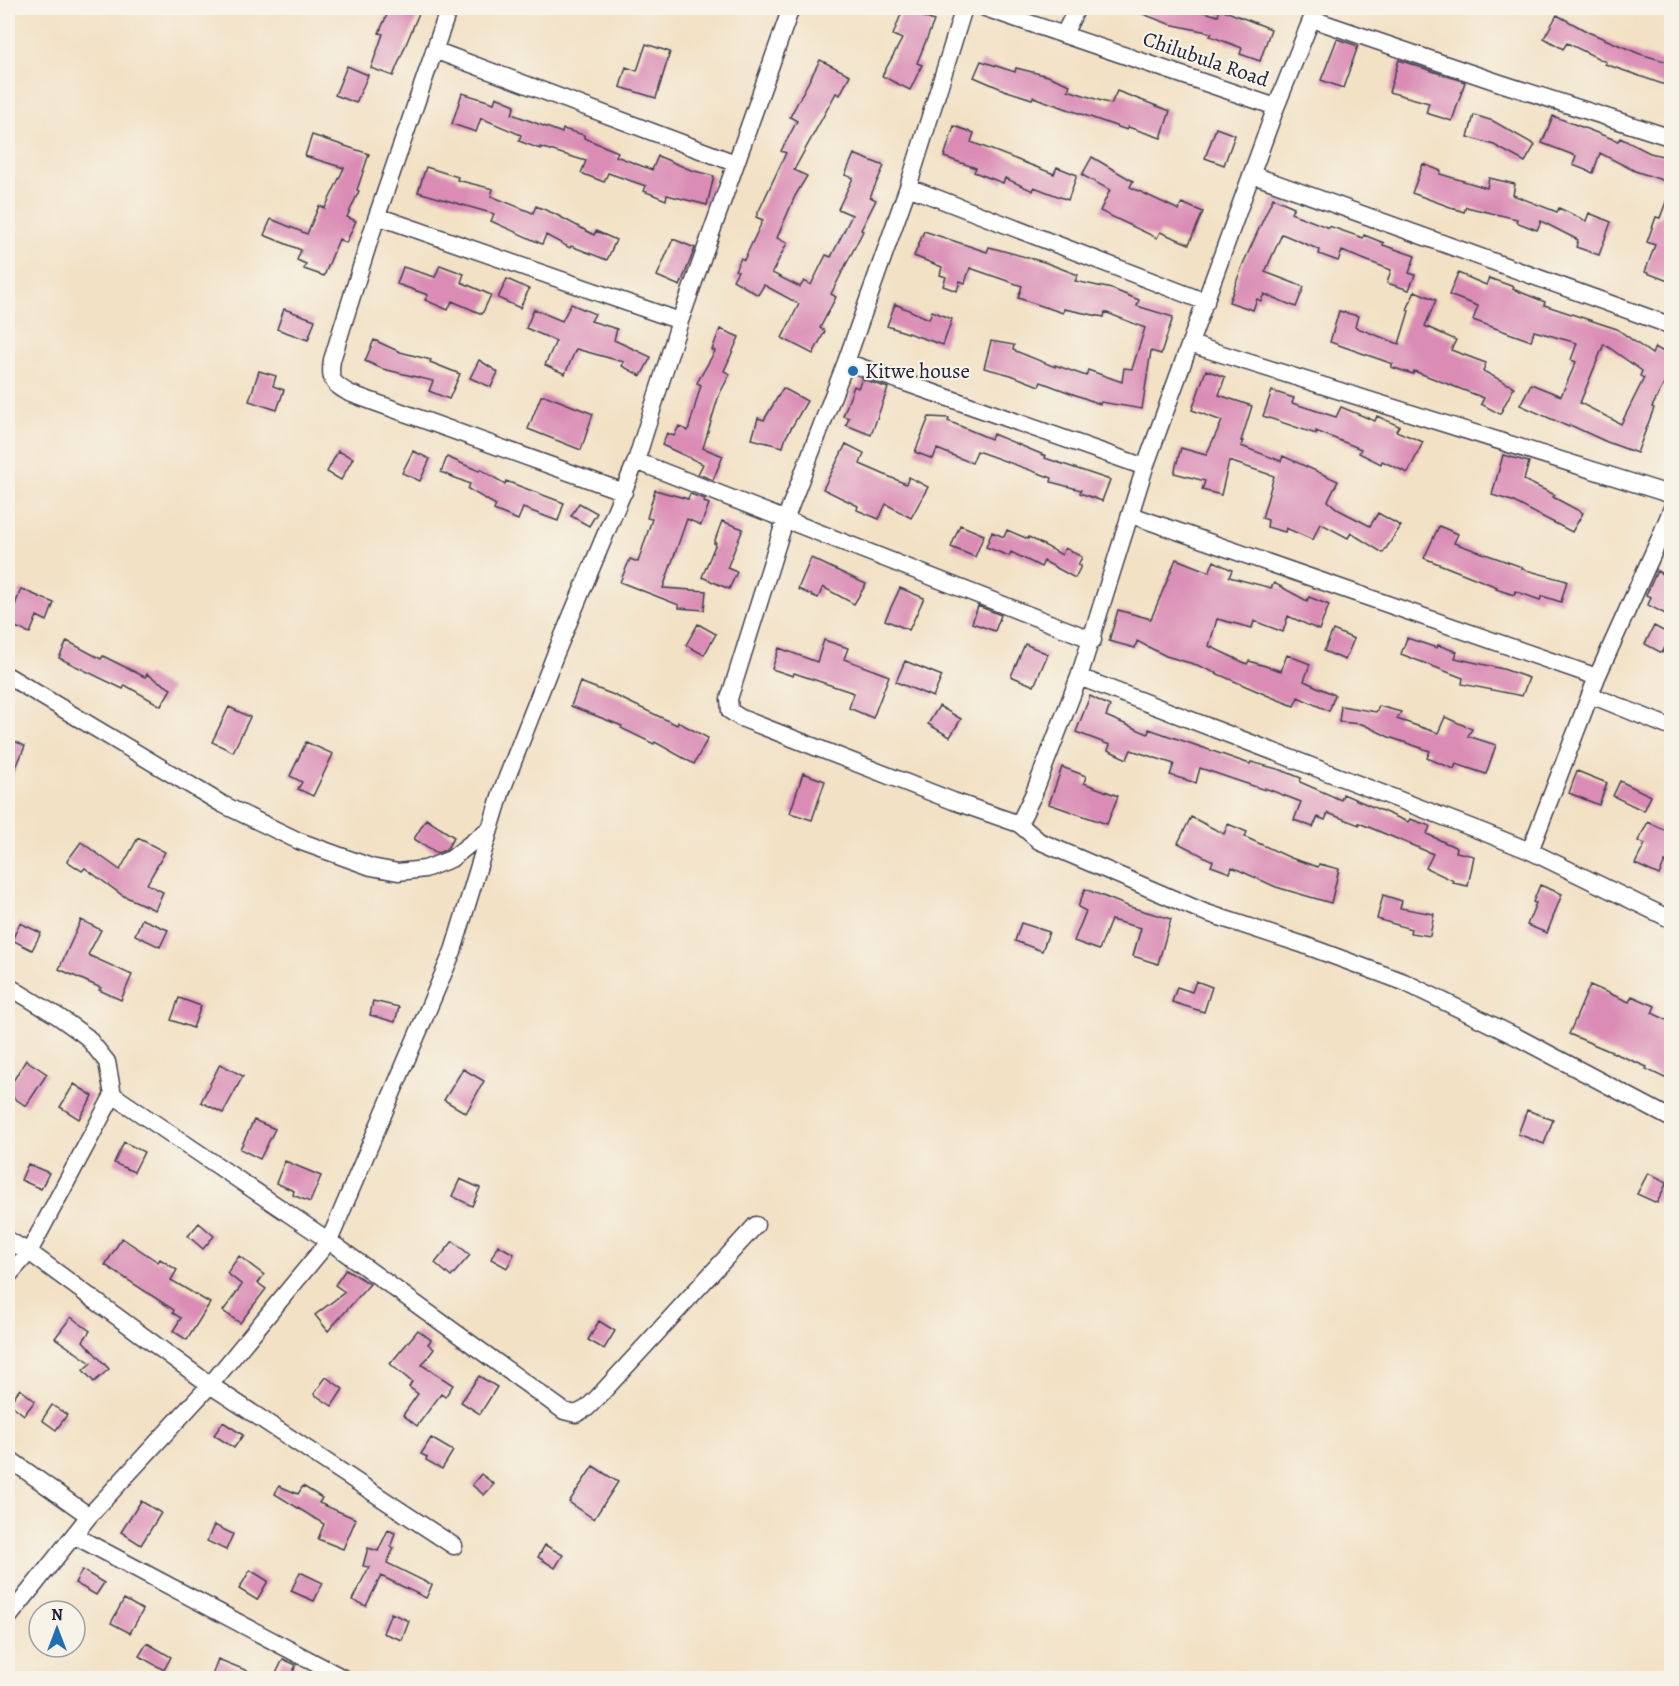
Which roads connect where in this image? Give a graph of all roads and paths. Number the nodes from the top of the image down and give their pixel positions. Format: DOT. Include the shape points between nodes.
graph roads {
  1 [pos="449,8"];
  2 [pos="791,8"];
  3 [pos="964,8"];
  4 [pos="985,8"];
  5 [pos="1077,8"];
  6 [pos="1314,13"];
  7 [pos="1065,34"];
  8 [pos="434,50"];
  9 [pos="1276,107"];
  10 [pos="1671,138"];
  11 [pos="735,163"];
  12 [pos="1253,176"];
  13 [pos="908,187"];
  14 [pos="377,216"];
  15 [pos="1206,302"];
  16 [pos="680,321"];
  17 [pos="1671,326"];
  18 [pos="1190,344"];
  19 [pos="846,363"];
  20 [pos="636,461"];
  21 [pos="1145,467"];
  22 [pos="624,492"];
  23 [pos="1671,495"];
  24 [pos="1671,508"];
  25 [pos="1131,515"];
  26 [pos="785,520"];
  27 [pos="1665,543"];
  28 [pos="1093,640"];
  29 [pos="8,676"];
  30 [pos="1079,677"];
  31 [pos="1597,677"];
  32 [pos="1591,695"];
  33 [pos="1671,728"];
  34 [pos="1019,824"];
  35 [pos="489,829"];
  36 [pos="1530,851"];
  37 [pos="1671,920"];
  38 [pos="8,986"];
  39 [pos="113,1095"];
  40 [pos="1671,1119"];
  41 [pos="756,1225"];
  42 [pos="8,1240"];
  43 [pos="329,1241"];
  44 [pos="28,1252"];
  45 [pos="8,1276"];
  46 [pos="210,1385"];
  47 [pos="8,1458"];
  48 [pos="89,1516"];
  49 [pos="75,1536"];
  50 [pos="454,1546"];
  51 [pos="8,1618"];
  52 [pos="343,1678"];
  1 -- 8 [label="street"];
  2 -- 11 [label="street"];
  3 -- 13 [label="street"];
  4 -- 7 [label="street, Chilubula Road"];
  5 -- 7 [label="street"];
  6 -- 9 [label="street"];
  6 -- 10 [label="street" via="1500,83"];
  7 -- 9 [label="street, Chilubula Road"];
  8 -- 11 [label="street"];
  8 -- 14 [label="street"];
  9 -- 12 [label="street"];
  11 -- 16 [label="street"];
  12 -- 15 [label="street"];
  12 -- 17 [label="street"];
  13 -- 15 [label="street"];
  13 -- 19 [label="street"];
  14 -- 16 [label="street"];
  14 -- 22 [label="street" via="332,360 330,375 335,385"];
  15 -- 18 [label="street"];
  16 -- 20 [label="street"];
  18 -- 21 [label="street"];
  18 -- 23 [label="street"];
  19 -- 21 [label="street"];
  19 -- 26 [label="street"];
  20 -- 22 [label="street"];
  20 -- 26 [label="street"];
  21 -- 25 [label="street"];
  22 -- 35 [label="street" via="555,655"];
  24 -- 27 [label="street"];
  25 -- 28 [label="street"];
  25 -- 31 [label="street"];
  26 -- 28 [label="street"];
  26 -- 34 [label="street" via="733,681 730,711"];
  27 -- 31 [label="street"];
  28 -- 30 [label="street"];
  29 -- 35 [label="street" via="222,804 299,841 371,867 398,872 426,869 451,859"];
  30 -- 34 [label="street"];
  30 -- 36 [label="street"];
  31 -- 32 [label="street"];
  32 -- 33 [label="street"];
  32 -- 36 [label="street"];
  34 -- 40 [label="street" via="1039,841 1204,912 1404,982"];
  35 -- 43 [label="street" via="453,951"];
  36 -- 37 [label="street"];
  38 -- 39 [label="street" via="87,1037 107,1062"];
  39 -- 43 [label="street"];
  39 -- 44 [label="street"];
  41 -- 43 [label="street" via="598,1397 576,1414 564,1411"];
  42 -- 44 [label="street"];
  43 -- 46 [label="street"];
  44 -- 45 [label="street"];
  44 -- 46 [label="street"];
  46 -- 48 [label="street"];
  46 -- 50 [label="street"];
  47 -- 48 [label="street"];
  48 -- 49 [label="street"];
  49 -- 51 [label="street"];
  49 -- 52 [label="street"];
}
